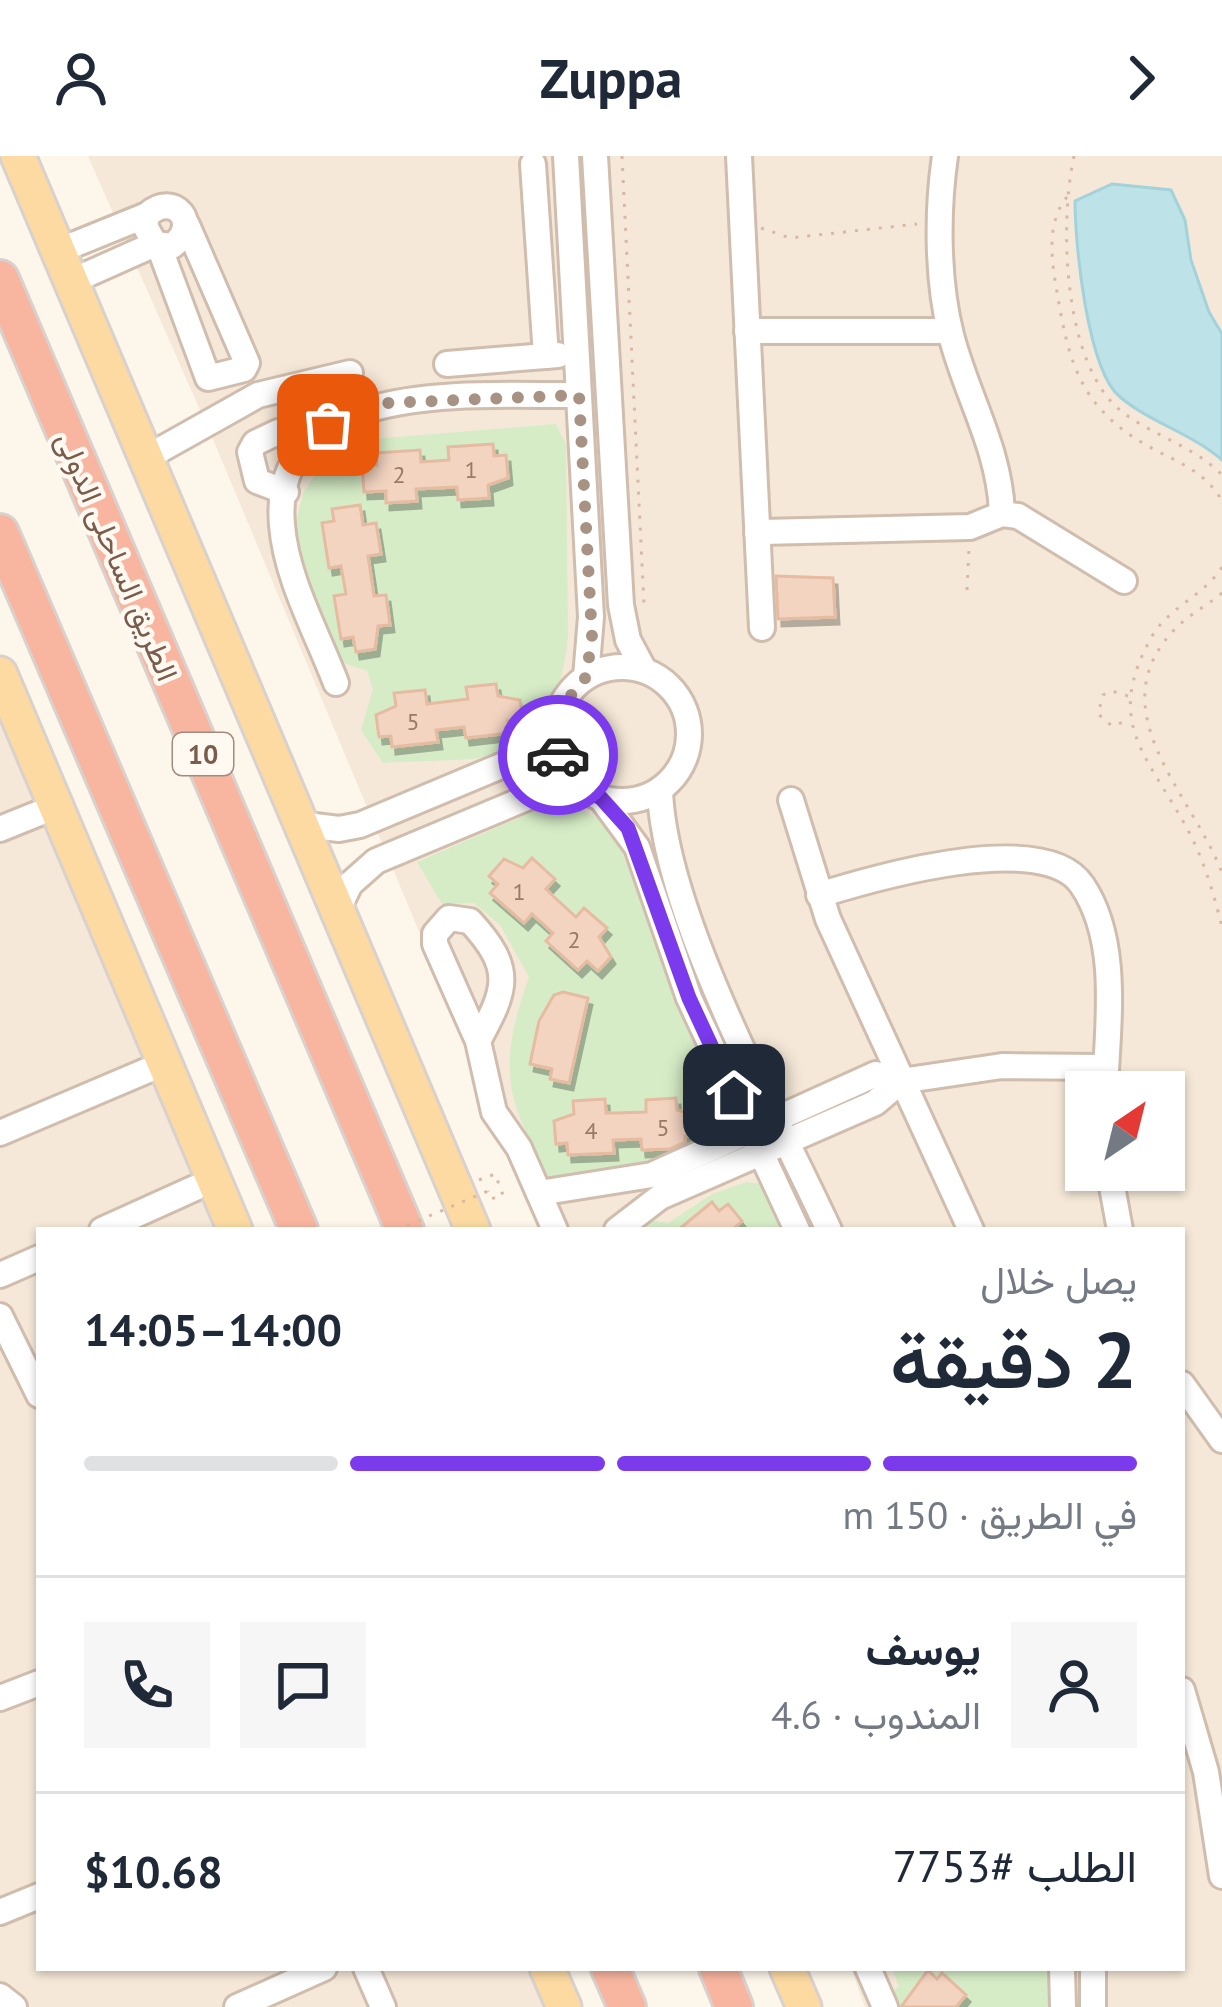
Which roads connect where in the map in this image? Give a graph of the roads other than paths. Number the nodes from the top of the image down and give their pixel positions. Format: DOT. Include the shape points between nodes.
graph roads {
  1 [pos="1,156"];
  2 [pos="18,156"];
  3 [pos="566,156"];
  4 [pos="595,156"];
  5 [pos="739,156"];
  6 [pos="945,156"];
  7 [pos="533,164"];
  8 [pos="147,215"];
  9 [pos="188,224"];
  10 [pos="157,245"];
  11 [pos="51,246"];
  12 [pos="0,279"];
  13 [pos="747,331"];
  14 [pos="950,331"];
  15 [pos="576,353"];
  16 [pos="546,356"];
  17 [pos="447,364"];
  18 [pos="350,373"];
  19 [pos="579,395"];
  20 [pos="309,444"];
  21 [pos="143,459"];
  22 [pos="286,492"];
  23 [pos="1002,514"];
  24 [pos="0,532"];
  25 [pos="757,532"];
  26 [pos="1124,581"];
  27 [pos="762,628"];
  28 [pos="644,670"];
  29 [pos="0,674"];
  30 [pos="586,677"];
  31 [pos="336,682"];
  32 [pos="0,726"];
  33 [pos="555,726"];
  34 [pos="489,770"];
  35 [pos="660,790"];
  36 [pos="594,795"];
  37 [pos="791,800"];
  38 [pos="505,807"];
  39 [pos="37,814"];
  40 [pos="298,824"];
  41 [pos="0,829"];
  42 [pos="819,895"];
  43 [pos="337,911"];
  44 [pos="478,1041"];
  45 [pos="146,1071"];
  46 [pos="1105,1071"];
  47 [pos="1065,1075"];
  48 [pos="901,1081"];
  49 [pos="782,1126"];
  50 [pos="0,1133"];
  51 [pos="754,1138"];
  52 [pos="195,1189"];
  53 [pos="1112,1191"];
  54 [pos="539,1193"];
  55 [pos="109,1227"];
  56 [pos="212,1227"];
  57 [pos="234,1227"];
  58 [pos="297,1227"];
  59 [pos="404,1227"];
  60 [pos="453,1227"];
  61 [pos="471,1227"];
  62 [pos="554,1227"];
  63 [pos="621,1227"];
  64 [pos="796,1227"];
  65 [pos="828,1227"];
  66 [pos="970,1227"];
  67 [pos="1119,1227"];
  68 [pos="36,1259"];
  69 [pos="0,1275"];
  70 [pos="0,1316"];
  71 [pos="1185,1388"];
  72 [pos="36,1389"];
  73 [pos="1222,1440"];
  74 [pos="36,1684"];
  75 [pos="0,1698"];
  76 [pos="1185,1700"];
  77 [pos="1222,1876"];
  78 [pos="36,1897"];
  79 [pos="0,1912"];
  80 [pos="317,1971"];
  81 [pos="367,1971"];
  82 [pos="526,1971"];
  83 [pos="549,1971"];
  84 [pos="611,1971"];
  85 [pos="719,1971"];
  86 [pos="771,1971"];
  87 [pos="788,1971"];
  88 [pos="869,1971"];
  89 [pos="1062,1971"];
  90 [pos="1093,1971"];
  91 [pos="0,1996"];
  92 [pos="14,2007"];
  93 [pos="237,2007"];
  94 [pos="383,2007"];
  95 [pos="542,2007"];
  96 [pos="564,2007"];
  97 [pos="627,2007"];
  98 [pos="734,2007"];
  99 [pos="787,2007"];
  100 [pos="803,2007"];
  101 [pos="885,2007"];
  102 [pos="1063,2007"];
  103 [pos="1093,2007"];
  1 -- 11 [label="main road"];
  2 -- 11 [label="main road"];
  3 -- 15 [label="street"];
  4 -- 28 [label="street" via="621,605"];
  5 -- 13 [label="street"];
  6 -- 14 [label="street"];
  7 -- 16 [label="street"];
  8 -- 9 [label="street" via="171,205"];
  8 -- 10 [label="street" via="147,236"];
  8 -- 11 [label="street"];
  9 -- 10 [label="street" via="184,238"];
  9 -- 10 [label="street" via="248,362 244,369 208,378"];
  10 -- 11 [label="street"];
  11 -- 21 [label="main road"];
  11 -- 60 [label="main road"];
  12 -- 59 [label="highway, الطريق الساحلى الدولى / 10"];
  13 -- 14 [label="street"];
  13 -- 25 [label="street"];
  14 -- 23 [label="street" via="996,458"];
  15 -- 16 [label="street"];
  15 -- 19 [label="street"];
  16 -- 17 [label="street"];
  18 -- 21 [label="street" via="258,395"];
  19 -- 20 [label="street" via="375,405 343,416"];
  19 -- 30 [label="street" via="592,637"];
  20 -- 22 [label="street"];
  20 -- 22 [label="street" via="278,432 250,452 257,482"];
  21 -- 40 [label="main road"];
  22 -- 31 [label="street" via="285,542"];
  23 -- 25 [label="street" via="970,527"];
  23 -- 26 [label="street" via="1034,522"];
  24 -- 58 [label="highway"];
  25 -- 27 [label="street"];
  28 -- 30 [label="street" via="614,667"];
  28 -- 35 [label="street" via="671,688 689,727 680,769"];
  29 -- 57 [label="main road"];
  30 -- 33 [label="street" via="565,698"];
  32 -- 39 [label="main road"];
  33 -- 34 [label="street" via="526,753"];
  33 -- 36 [label="street" via="558,756"];
  34 -- 38 [label="street"];
  34 -- 40 [label="street" via="360,825"];
  35 -- 36 [label="street" via="632,801"];
  35 -- 49 [label="street" via="664,837 692,919"];
  36 -- 38 [label="street" via="548,789"];
  36 -- 51 [label="street" via="637,847 689,998"];
  37 -- 42 [label="street"];
  38 -- 43 [label="street" via="376,861 350,884"];
  39 -- 41 [label="street"];
  39 -- 45 [label="main road"];
  40 -- 43 [label="main road"];
  42 -- 46 [label="street" via="974,862 1046,860 1065,868 1090,898 1099,931 1109,999"];
  42 -- 48 [label="street"];
  43 -- 61 [label="main road"];
  44 -- 54 [label="street" via="494,1112"];
  45 -- 50 [label="street"];
  45 -- 52 [label="main road"];
  47 -- 48 [label="street" via="1002,1066"];
  48 -- 49 [label="street" via="875,1102"];
  48 -- 66 [label="street"];
  49 -- 51 [label="street"];
  49 -- 65 [label="street"];
  51 -- 54 [label="street" via="630,1182"];
  51 -- 63 [label="street"];
  51 -- 64 [label="street"];
  52 -- 55 [label="street"];
  52 -- 56 [label="main road"];
  53 -- 67 [label="street"];
  54 -- 62 [label="street"];
  68 -- 69 [label="street"];
  70 -- 72 [label="street"];
  71 -- 73 [label="street"];
  74 -- 75 [label="street"];
  76 -- 77 [label="street"];
  78 -- 79 [label="street"];
  80 -- 93 [label="street"];
  81 -- 94 [label="street"];
  82 -- 95 [label="main road"];
  83 -- 96 [label="main road"];
  84 -- 97 [label="highway"];
  85 -- 98 [label="highway"];
  86 -- 99 [label="main road"];
  87 -- 100 [label="main road"];
  88 -- 101 [label="street"];
  89 -- 102 [label="street"];
  90 -- 103 [label="street"];
  91 -- 92 [label="street"];
}
